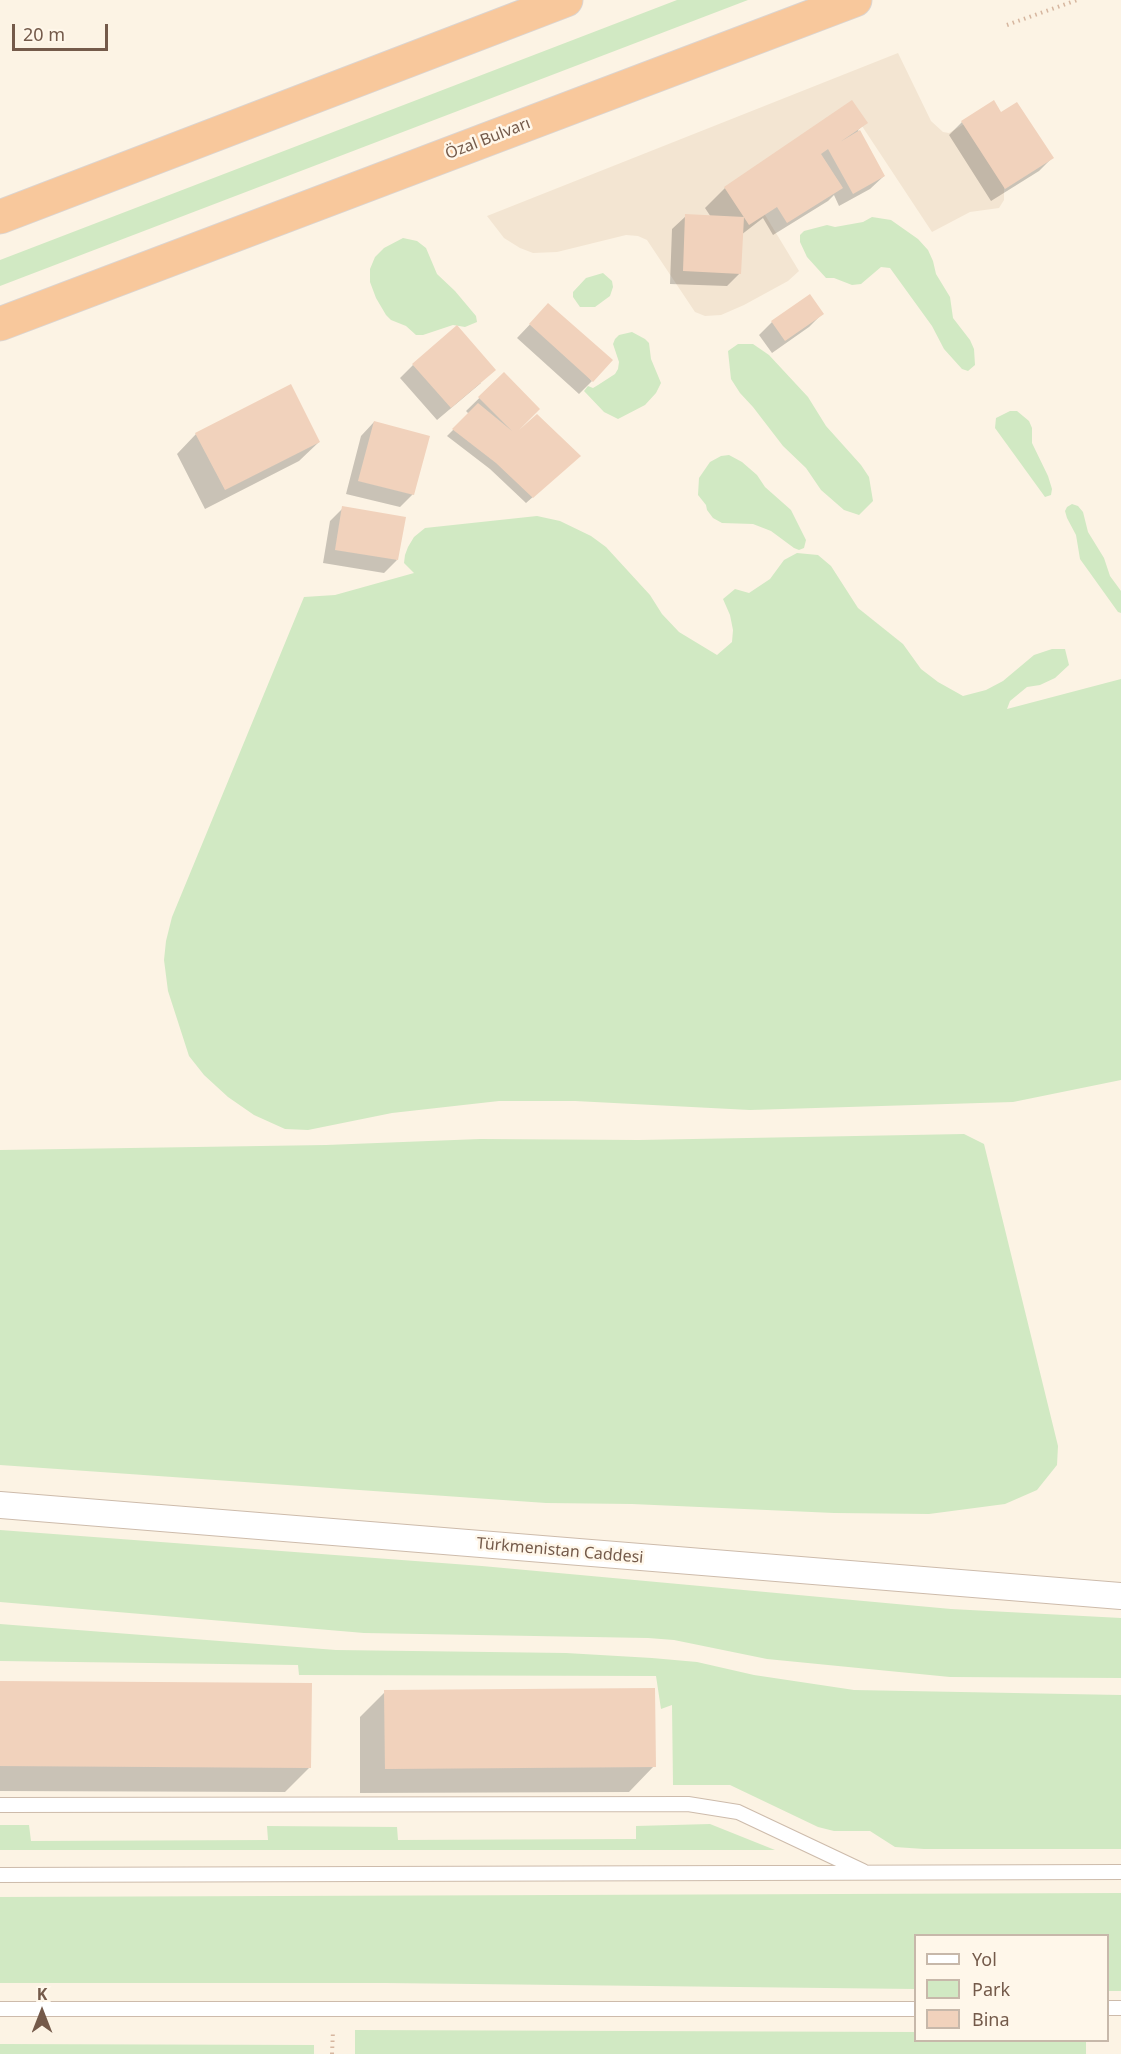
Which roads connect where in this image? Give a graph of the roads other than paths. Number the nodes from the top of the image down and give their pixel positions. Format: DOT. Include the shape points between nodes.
graph roads {
  1 [pos="566,0"];
  2 [pos="855,0"];
  3 [pos="4,214"];
  4 [pos="0,324"];
  5 [pos="0,1505"];
  6 [pos="1121,1596"];
  7 [pos="0,1805"];
  8 [pos="1121,1872"];
  9 [pos="866,1873"];
  10 [pos="0,1875"];
  11 [pos="914,2008"];
  12 [pos="0,2009"];
  1 -- 3 [label="highway"];
  2 -- 4 [label="highway, Özal Bulvarı"];
  5 -- 6 [label="street, Türkmenistan Caddesi"];
  7 -- 9 [label="lane" via="688,1804 738,1812"];
  8 -- 9 [label="lane"];
  9 -- 10 [label="lane"];
  11 -- 12 [label="lane"];
}
